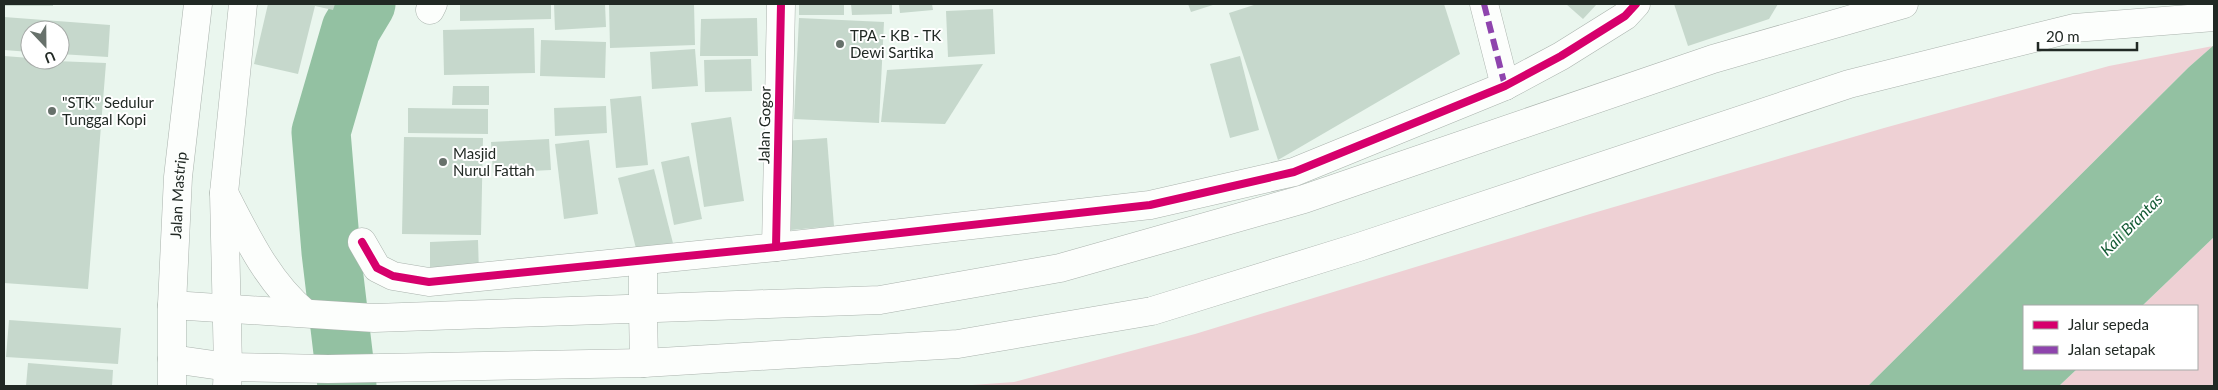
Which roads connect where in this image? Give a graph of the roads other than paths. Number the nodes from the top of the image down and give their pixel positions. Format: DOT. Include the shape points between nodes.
graph roads {
  1 [pos="198,4"];
  2 [pos="243,4"];
  3 [pos="781,4"];
  4 [pos="1484,4"];
  5 [pos="1636,4"];
  6 [pos="1904,4"];
  7 [pos="2214,16"];
  8 [pos="1505,86"];
  9 [pos="224,193"];
  10 [pos="362,242"];
  11 [pos="776,248"];
  12 [pos="643,260"];
  13 [pos="172,305"];
  14 [pos="226,309"];
  15 [pos="643,310"];
  16 [pos="314,314"];
  17 [pos="172,359"];
  18 [pos="644,363"];
  19 [pos="313,375"];
  20 [pos="227,377"];
  21 [pos="172,386"];
  1 -- 13 [label="main road, Jalan Mastrip" via="178,177"];
  2 -- 9 [label="main road"];
  3 -- 11 [label="main road, Jalan Gogor"];
  4 -- 8 [label="main road"];
  5 -- 8 [label="main road" via="1625,16"];
  6 -- 15 [label="main road" via="1713,59 1304,199 1060,268 880,300"];
  7 -- 18 [label="main road" via="2074,28 1849,84 1359,247 1152,311 958,344"];
  8 -- 11 [label="main road" via="1294,172 1150,205"];
  9 -- 14 [label="main road"];
  9 -- 16 [label="main road" via="267,273 286,297"];
  10 -- 12 [label="main road" via="377,268 393,276 429,282"];
  11 -- 12 [label="main road"];
  12 -- 15 [label="main road"];
  13 -- 14 [label="main road"];
  13 -- 17 [label="main road, Jalan Mastrip"];
  14 -- 16 [label="main road"];
  14 -- 20 [label="main road"];
  15 -- 16 [label="main road" via="374,318"];
  15 -- 18 [label="main road"];
  17 -- 20 [label="main road"];
  17 -- 21 [label="main road, Jalan Mastrip"];
  18 -- 19 [label="main road" via="374,368"];
  19 -- 20 [label="main road"];
}
